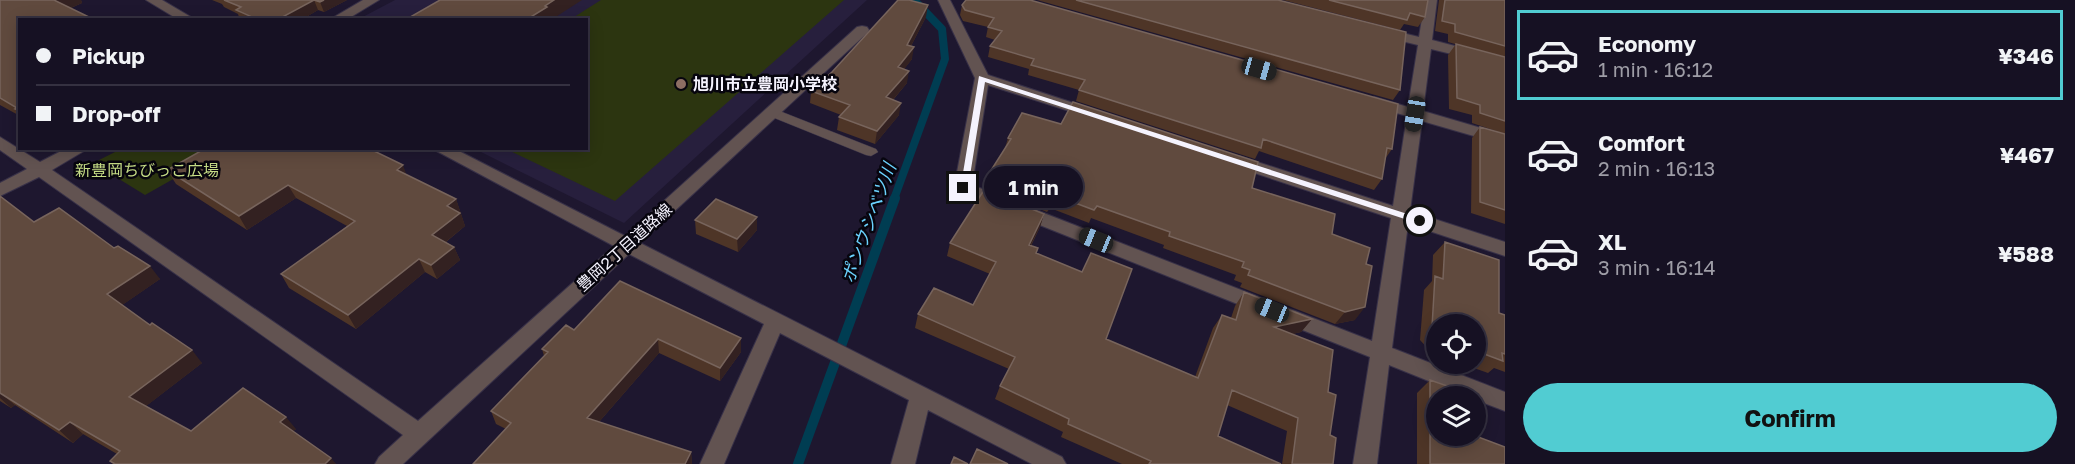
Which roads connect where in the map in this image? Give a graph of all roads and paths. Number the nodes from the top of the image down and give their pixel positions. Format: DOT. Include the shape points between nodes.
graph roads {
  1 [pos="152,0"];
  2 [pos="373,0"];
  3 [pos="944,0"];
  4 [pos="1431,0"];
  5 [pos="186,18"];
  6 [pos="339,18"];
  7 [pos="1371,29"];
  8 [pos="862,30"];
  9 [pos="1426,43"];
  10 [pos="1505,63"];
  11 [pos="982,78"];
  12 [pos="1358,97"];
  13 [pos="772,112"];
  14 [pos="1415,114"];
  15 [pos="1106,118"];
  16 [pos="1505,140"];
  17 [pos="0,142"];
  18 [pos="77,150"];
  19 [pos="443,150"];
  20 [pos="871,152"];
  21 [pos="1218,155"];
  22 [pos="40,170"];
  23 [pos="0,190"];
  24 [pos="1399,214"];
  25 [pos="626,246"];
  26 [pos="1505,249"];
  27 [pos="775,322"];
  28 [pos="1382,353"];
  29 [pos="921,397"];
  30 [pos="1505,402"];
  31 [pos="420,434"];
  32 [pos="387,464"];
  33 [pos="712,464"];
  34 [pos="903,464"];
  35 [pos="1054,464"];
  36 [pos="1365,464"];
  1 -- 5 [label="street"];
  2 -- 6 [label="street"];
  3 -- 11 [label="street"];
  4 -- 9 [label="street"];
  7 -- 9 [label="street"];
  8 -- 13 [label="street, 豊岡2丁目道路線"];
  9 -- 10 [label="street"];
  9 -- 14 [label="street"];
  11 -- 15 [label="street"];
  11 -- 28 [label="street" via="963,188"];
  12 -- 14 [label="street"];
  13 -- 20 [label="lane"];
  13 -- 25 [label="street, 豊岡2丁目道路線"];
  14 -- 16 [label="street"];
  14 -- 24 [label="street"];
  17 -- 22 [label="street"];
  18 -- 22 [label="street"];
  19 -- 25 [label="street"];
  21 -- 24 [label="street"];
  22 -- 23 [label="street"];
  22 -- 31 [label="street"];
  24 -- 26 [label="street"];
  24 -- 28 [label="street"];
  25 -- 27 [label="street"];
  25 -- 31 [label="street, 豊岡2丁目道路線"];
  27 -- 29 [label="street"];
  27 -- 33 [label="street"];
  28 -- 30 [label="street"];
  28 -- 36 [label="street"];
  29 -- 34 [label="street"];
  29 -- 35 [label="street"];
  31 -- 32 [label="street, 豊岡2丁目道路線"];
}
